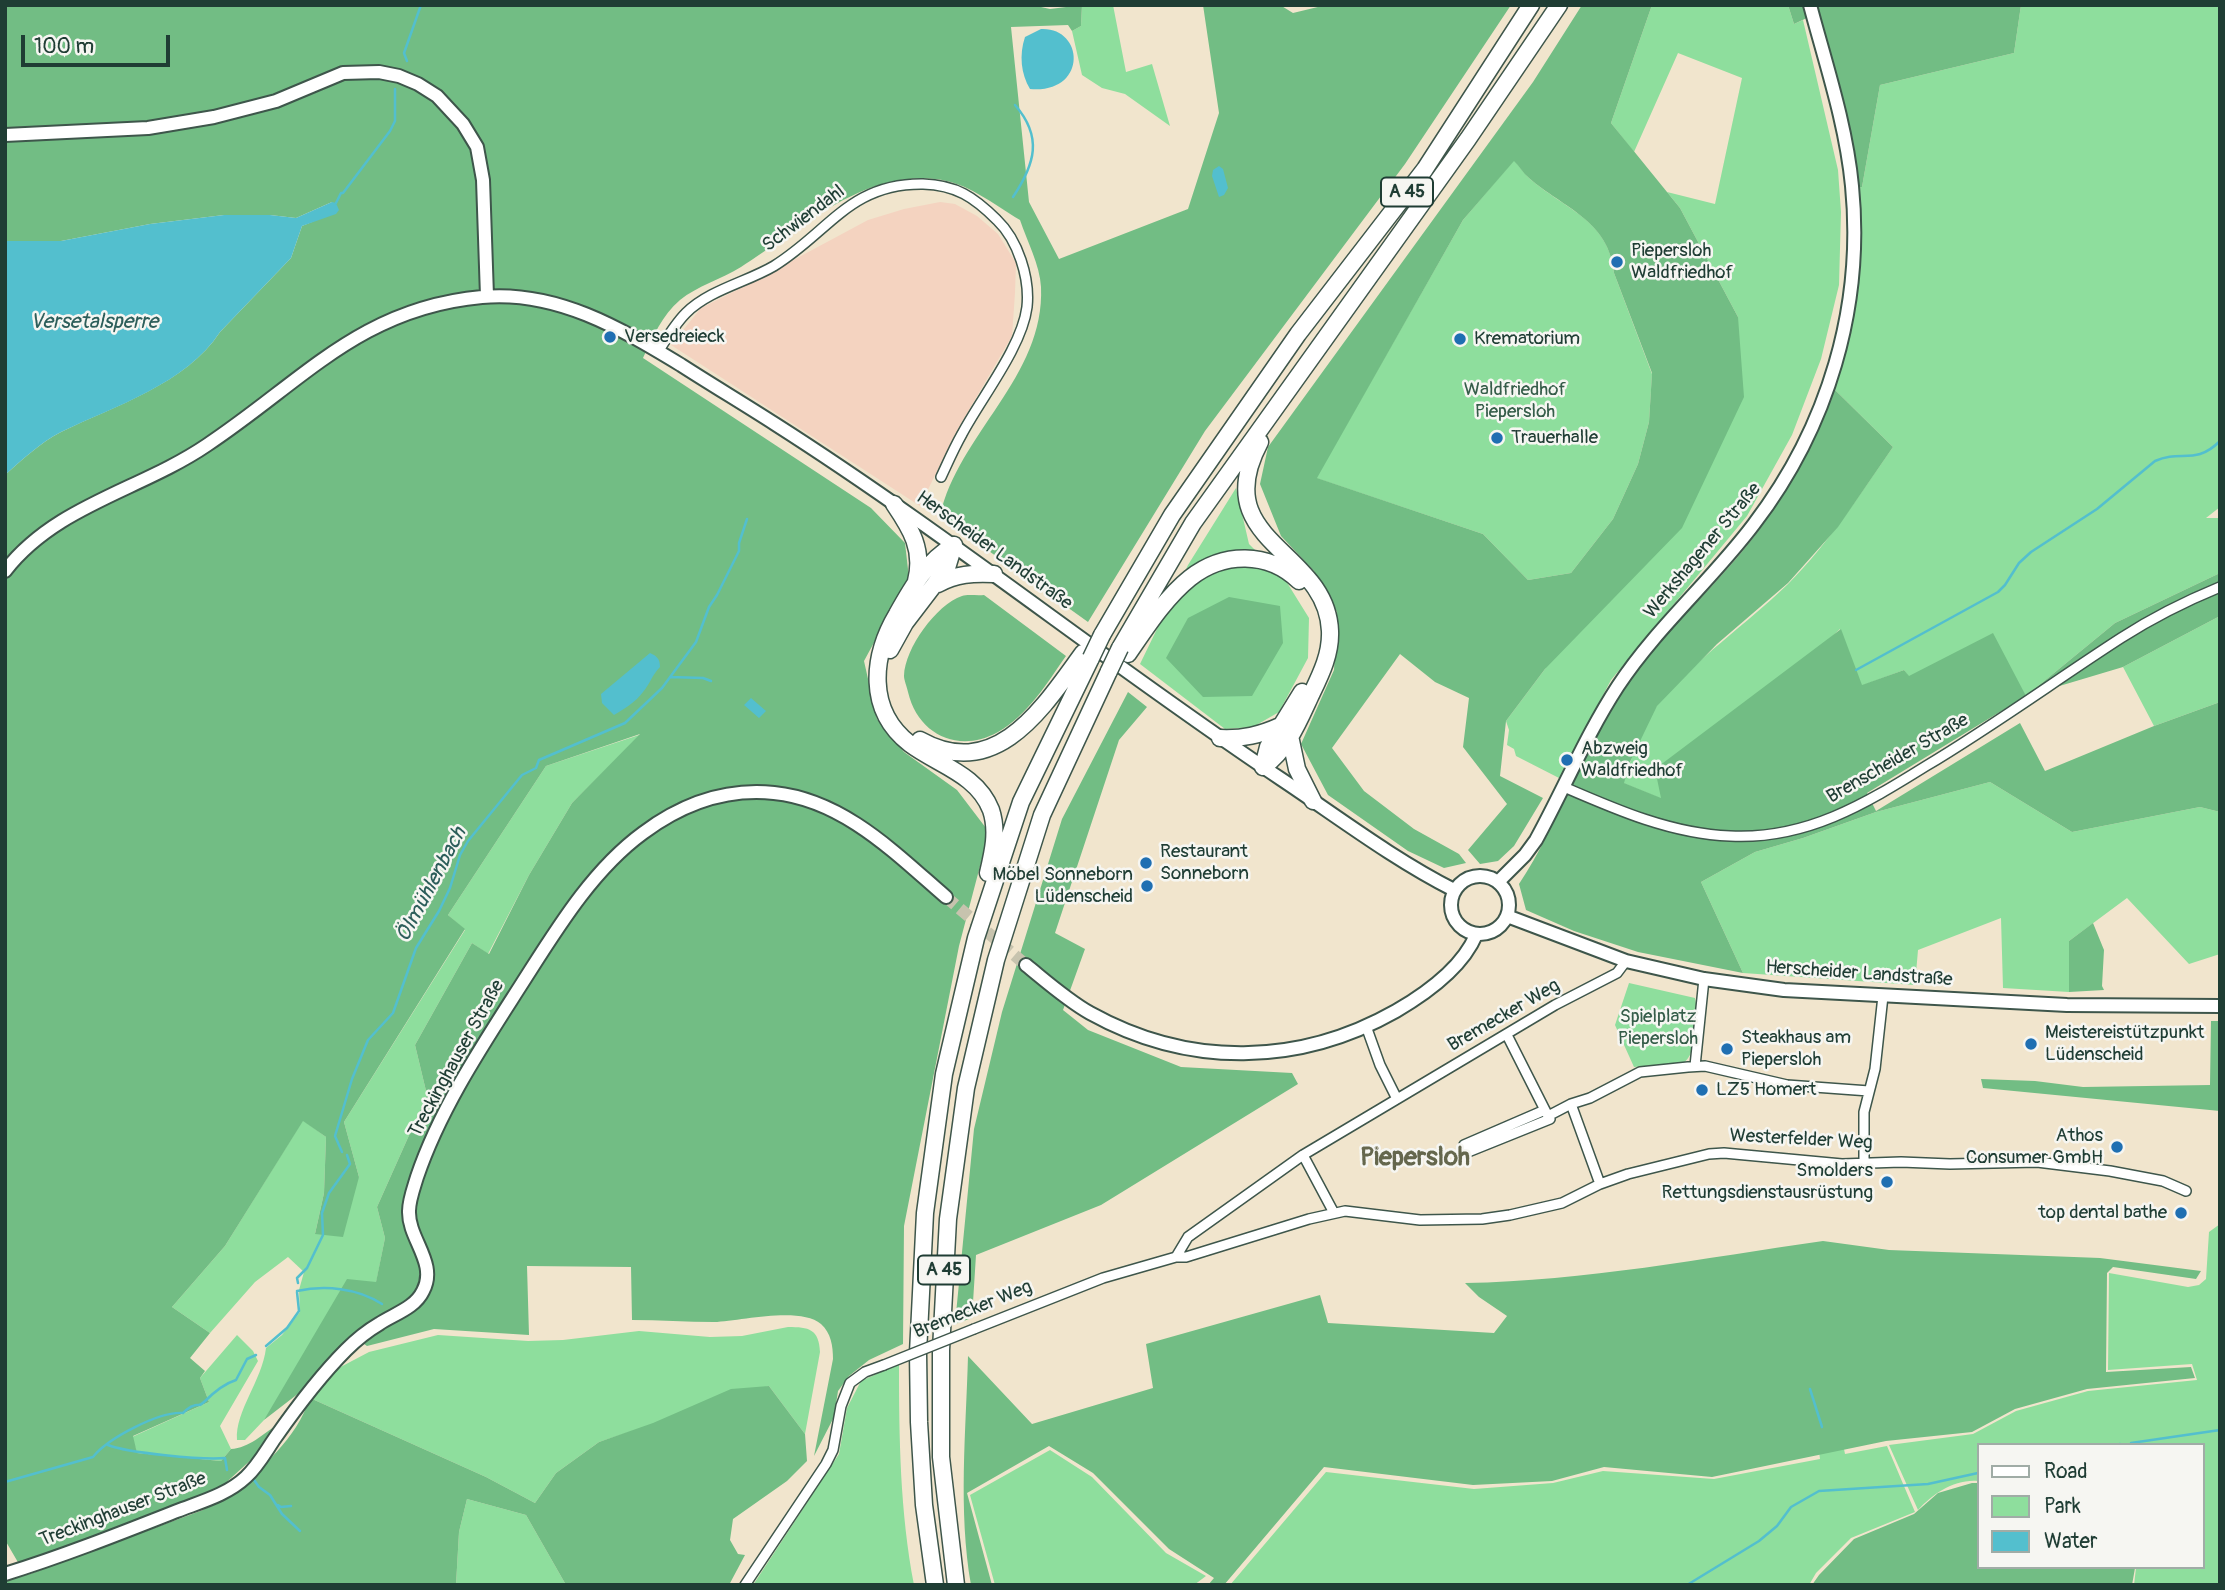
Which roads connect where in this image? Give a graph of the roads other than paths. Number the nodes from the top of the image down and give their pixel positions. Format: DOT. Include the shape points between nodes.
graph roads {
  1 [pos="1531,5"];
  2 [pos="1559,5"];
  3 [pos="1810,5"];
  4 [pos="5,135"];
  5 [pos="486,296"];
  6 [pos="658,352"];
  7 [pos="1290,388"];
  8 [pos="941,477"];
  9 [pos="894,504"];
  10 [pos="954,545"];
  11 [pos="5,571"];
  12 [pos="993,574"];
  13 [pos="916,581"];
  14 [pos="932,587"];
  15 [pos="2220,587"];
  16 [pos="1124,651"];
  17 [pos="1087,655"];
  18 [pos="1285,731"];
  19 [pos="1220,738"];
  20 [pos="1263,767"];
  21 [pos="1564,787"];
  22 [pos="1313,801"];
  23 [pos="1498,882"];
  24 [pos="1454,890"];
  25 [pos="946,897"];
  26 [pos="1507,916"];
  27 [pos="1476,935"];
  28 [pos="976,938"];
  29 [pos="1626,961"];
  30 [pos="1027,965"];
  31 [pos="1704,979"];
  32 [pos="1883,996"];
  33 [pos="2220,1006"];
  34 [pos="1366,1026"];
  35 [pos="1507,1035"];
  36 [pos="1695,1066"];
  37 [pos="1869,1090"];
  38 [pos="1396,1099"];
  39 [pos="1571,1104"];
  40 [pos="1547,1113"];
  41 [pos="1303,1155"];
  42 [pos="1864,1163"];
  43 [pos="1600,1184"];
  44 [pos="2186,1191"];
  45 [pos="1334,1213"];
  46 [pos="1176,1257"];
  47 [pos="5,1574"];
  48 [pos="745,1585"];
  49 [pos="935,1585"];
  50 [pos="956,1585"];
  1 -- 17 [label="highway, A 45, bridge" via="1425,169 1298,334 1172,515"];
  2 -- 7 [label="highway, A 45"];
  3 -- 21 [label="main road, Werkshagener Straße" via="1843,132 1854,207 1849,306 1832,376 1801,453 1777,492 1619,686"];
  4 -- 5 [label="main road" via="148,128 275,101 343,73 399,76 437,96 477,147 483,180"];
  5 -- 6 [label="main road, Herscheider Landstraße" via="536,299 575,309"];
  5 -- 11 [label="main road, Herscheider Landstraße" via="424,306 366,331 167,471 63,519 27,546"];
  6 -- 8 [label="street, Schwiendahl" via="686,312 776,265 870,192 911,184 954,188 1001,224 1021,258 1027,308 1019,335"];
  6 -- 9 [label="main road, Herscheider Landstraße"];
  7 -- 16 [label="highway, A 45" via="1193,523"];
  7 -- 18 [label="highway" via="1252,458 1246,486 1258,526 1313,583 1330,629 1321,676"];
  9 -- 10 [label="main road, Herscheider Landstraße"];
  9 -- 13 [label="highway" via="917,543"];
  10 -- 12 [label="main road, Herscheider Landstraße"];
  10 -- 13 [label="highway" via="940,553"];
  10 -- 14 [label="highway" via="947,568"];
  12 -- 14 [label="highway" via="967,573"];
  12 -- 19 [label="main road, Herscheider Landstraße"];
  13 -- 28 [label="highway" via="881,645 877,689 884,713 901,736 970,782 990,808 995,833"];
  14 -- 17 [label="highway" via="896,637 886,672 895,713 930,746 973,752 1009,738 1032,719"];
  15 -- 21 [label="street, Brenscheider Straße" via="2123,636 2001,720 1871,799 1812,825 1749,836 1695,833 1647,820"];
  16 -- 18 [label="highway" via="1177,589 1203,569 1246,557 1275,564 1308,593 1321,629 1313,671"];
  16 -- 50 [label="highway, A 45" via="1100,690 1042,815 996,960 966,1088 943,1284 940,1416"];
  17 -- 28 [label="highway, A 45" via="1021,802"];
  18 -- 19 [label="highway"];
  18 -- 20 [label="highway" via="1278,757"];
  18 -- 22 [label="highway"];
  19 -- 20 [label="main road, Herscheider Landstraße"];
  20 -- 22 [label="main road, Herscheider Landstraße"];
  21 -- 23 [label="main road, Werkshagener Straße" via="1536,840"];
  22 -- 24 [label="main road, Herscheider Landstraße" via="1389,854"];
  23 -- 24 [label="main road" via="1476,876"];
  23 -- 26 [label="main road" via="1508,898"];
  24 -- 27 [label="main road" via="1452,917 1462,929"];
  25 -- 47 [label="main road, Treckinghauser Straße" via="870,833 830,810 791,796 733,793 706,799 643,832 591,885 553,936 437,1129 416,1179 409,1210 428,1274 416,1302 348,1348 289,1418 254,1469 231,1489"];
  26 -- 27 [label="main road" via="1493,931"];
  26 -- 29 [label="main road, Herscheider Landstraße"];
  27 -- 34 [label="main road" via="1467,953 1440,980"];
  28 -- 49 [label="highway, A 45" via="940,1097 920,1283 919,1422"];
  29 -- 31 [label="main road, Herscheider Landstraße"];
  29 -- 35 [label="street, Bremecker Weg" via="1617,973"];
  30 -- 34 [label="main road" via="1091,1014 1174,1047 1287,1051"];
  31 -- 32 [label="main road, Herscheider Landstraße"];
  31 -- 36 [label="street"];
  32 -- 33 [label="main road, Herscheider Landstraße" via="2067,1005"];
  32 -- 37 [label="street"];
  34 -- 38 [label="street"];
  35 -- 38 [label="street, Bremecker Weg"];
  35 -- 40 [label="street"];
  36 -- 37 [label="street" via="1778,1083"];
  36 -- 39 [label="street" via="1640,1072"];
  37 -- 42 [label="street"];
  38 -- 41 [label="street, Bremecker Weg"];
  39 -- 40 [label="street"];
  39 -- 43 [label="street"];
  40 -- 40 [label="street" via="1550,1119 1468,1152 1464,1144"];
  41 -- 45 [label="street"];
  41 -- 46 [label="street, Bremecker Weg" via="1188,1237"];
  42 -- 43 [label="street, Westerfelder Weg" via="1717,1153"];
  42 -- 44 [label="street, Westerfelder Weg" via="2037,1162 2162,1181"];
  43 -- 45 [label="street, Westerfelder Weg" via="1562,1203 1482,1219 1420,1220"];
  45 -- 46 [label="street, Westerfelder Weg"];
  46 -- 48 [label="street, Bremecker Weg, bridge" via="1103,1278 865,1372 850,1382 826,1464"];
}
